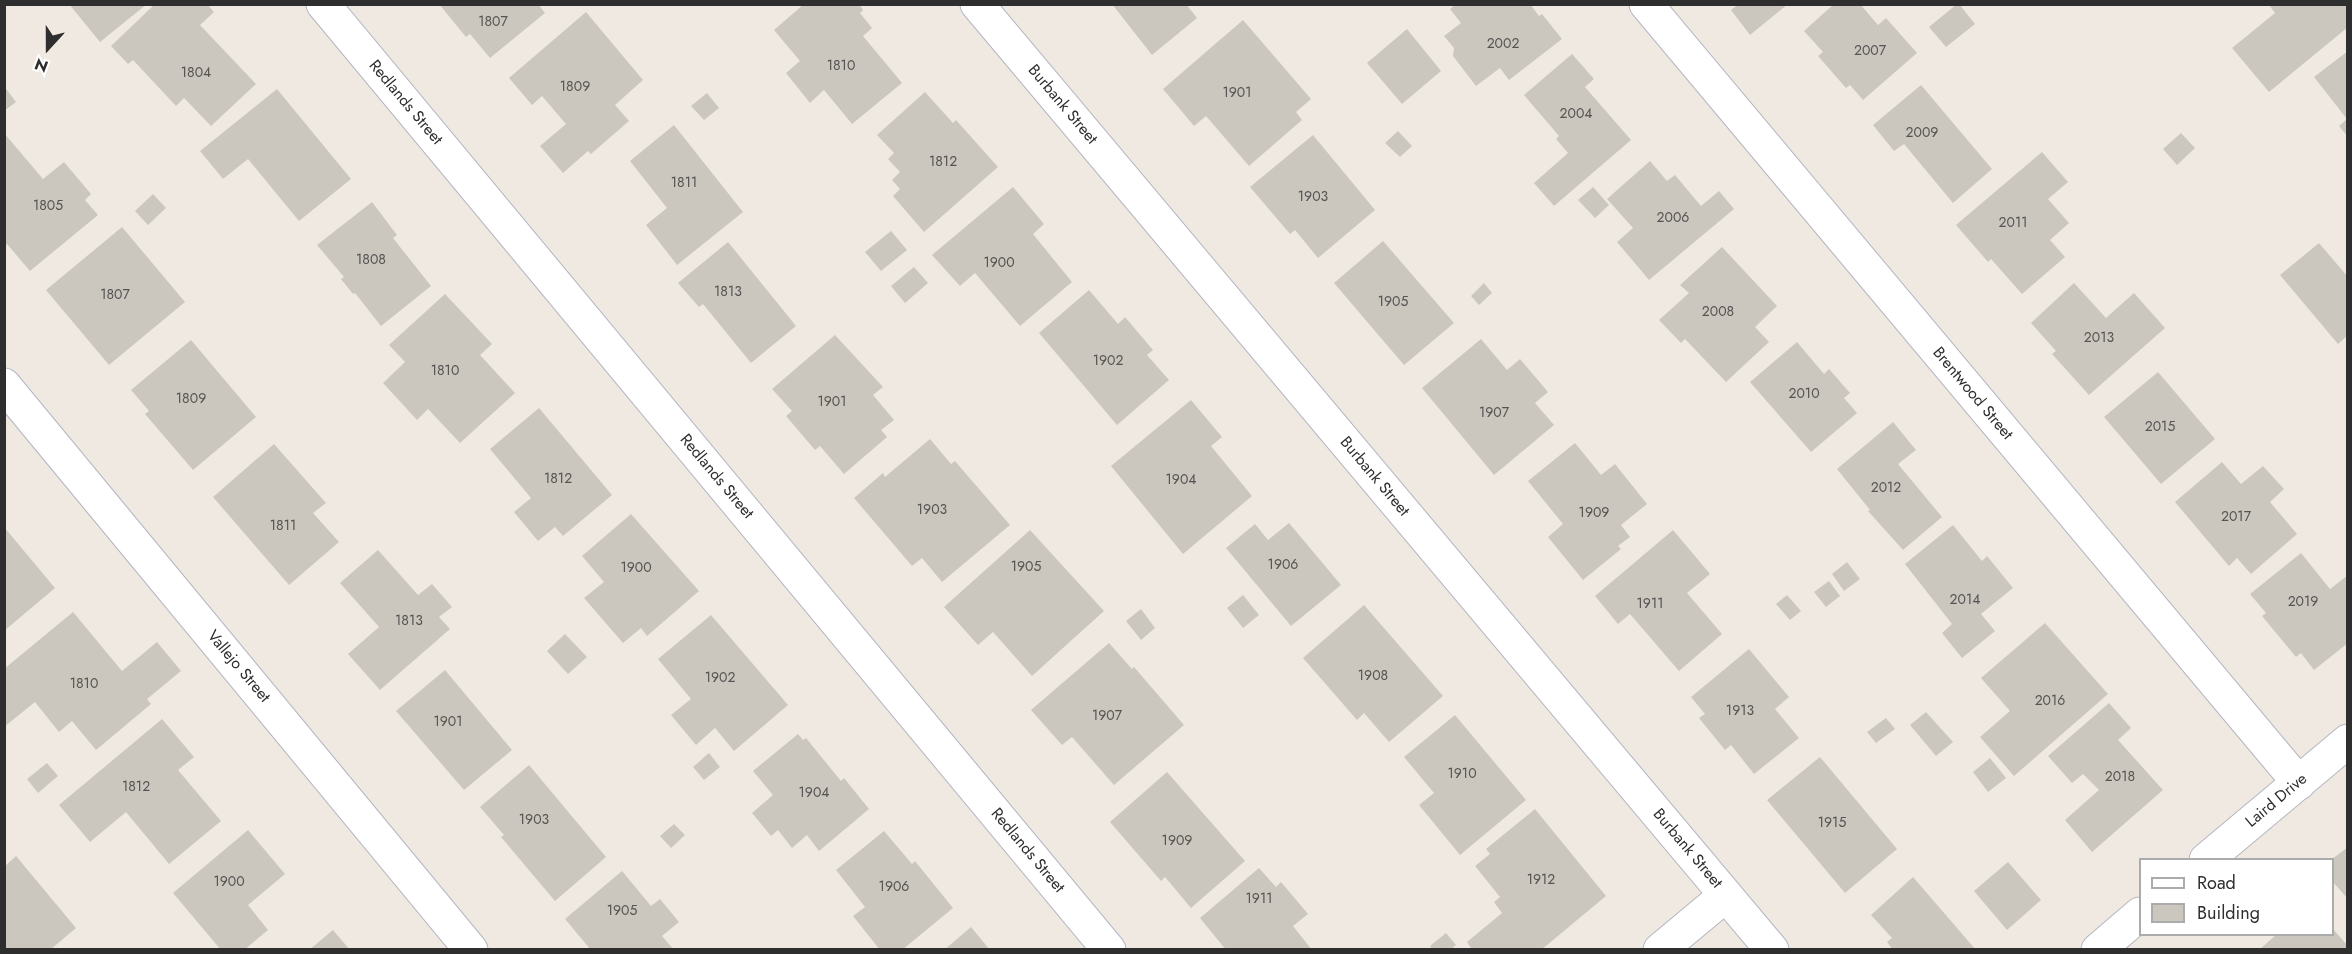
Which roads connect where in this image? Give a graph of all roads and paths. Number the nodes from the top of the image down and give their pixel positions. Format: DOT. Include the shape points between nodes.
graph roads {
  1 [pos="323,4"];
  2 [pos="977,4"];
  3 [pos="1646,4"];
  4 [pos="4,385"];
  5 [pos="2348,741"];
  6 [pos="2299,783"];
  7 [pos="2208,858"];
  8 [pos="1726,895"];
  9 [pos="2139,915"];
  10 [pos="471,950"];
  11 [pos="1109,950"];
  12 [pos="1660,950"];
  13 [pos="1772,950"];
  14 [pos="2098,950"];
  1 -- 11 [label="street, Redlands Street"];
  2 -- 8 [label="street, Burbank Street"];
  3 -- 6 [label="street, Brentwood Street"];
  4 -- 10 [label="street, Vallejo Street"];
  5 -- 6 [label="street, Laird Drive"];
  6 -- 7 [label="street, Laird Drive"];
  8 -- 12 [label="street"];
  8 -- 13 [label="street, Burbank Street"];
  9 -- 14 [label="street"];
}
